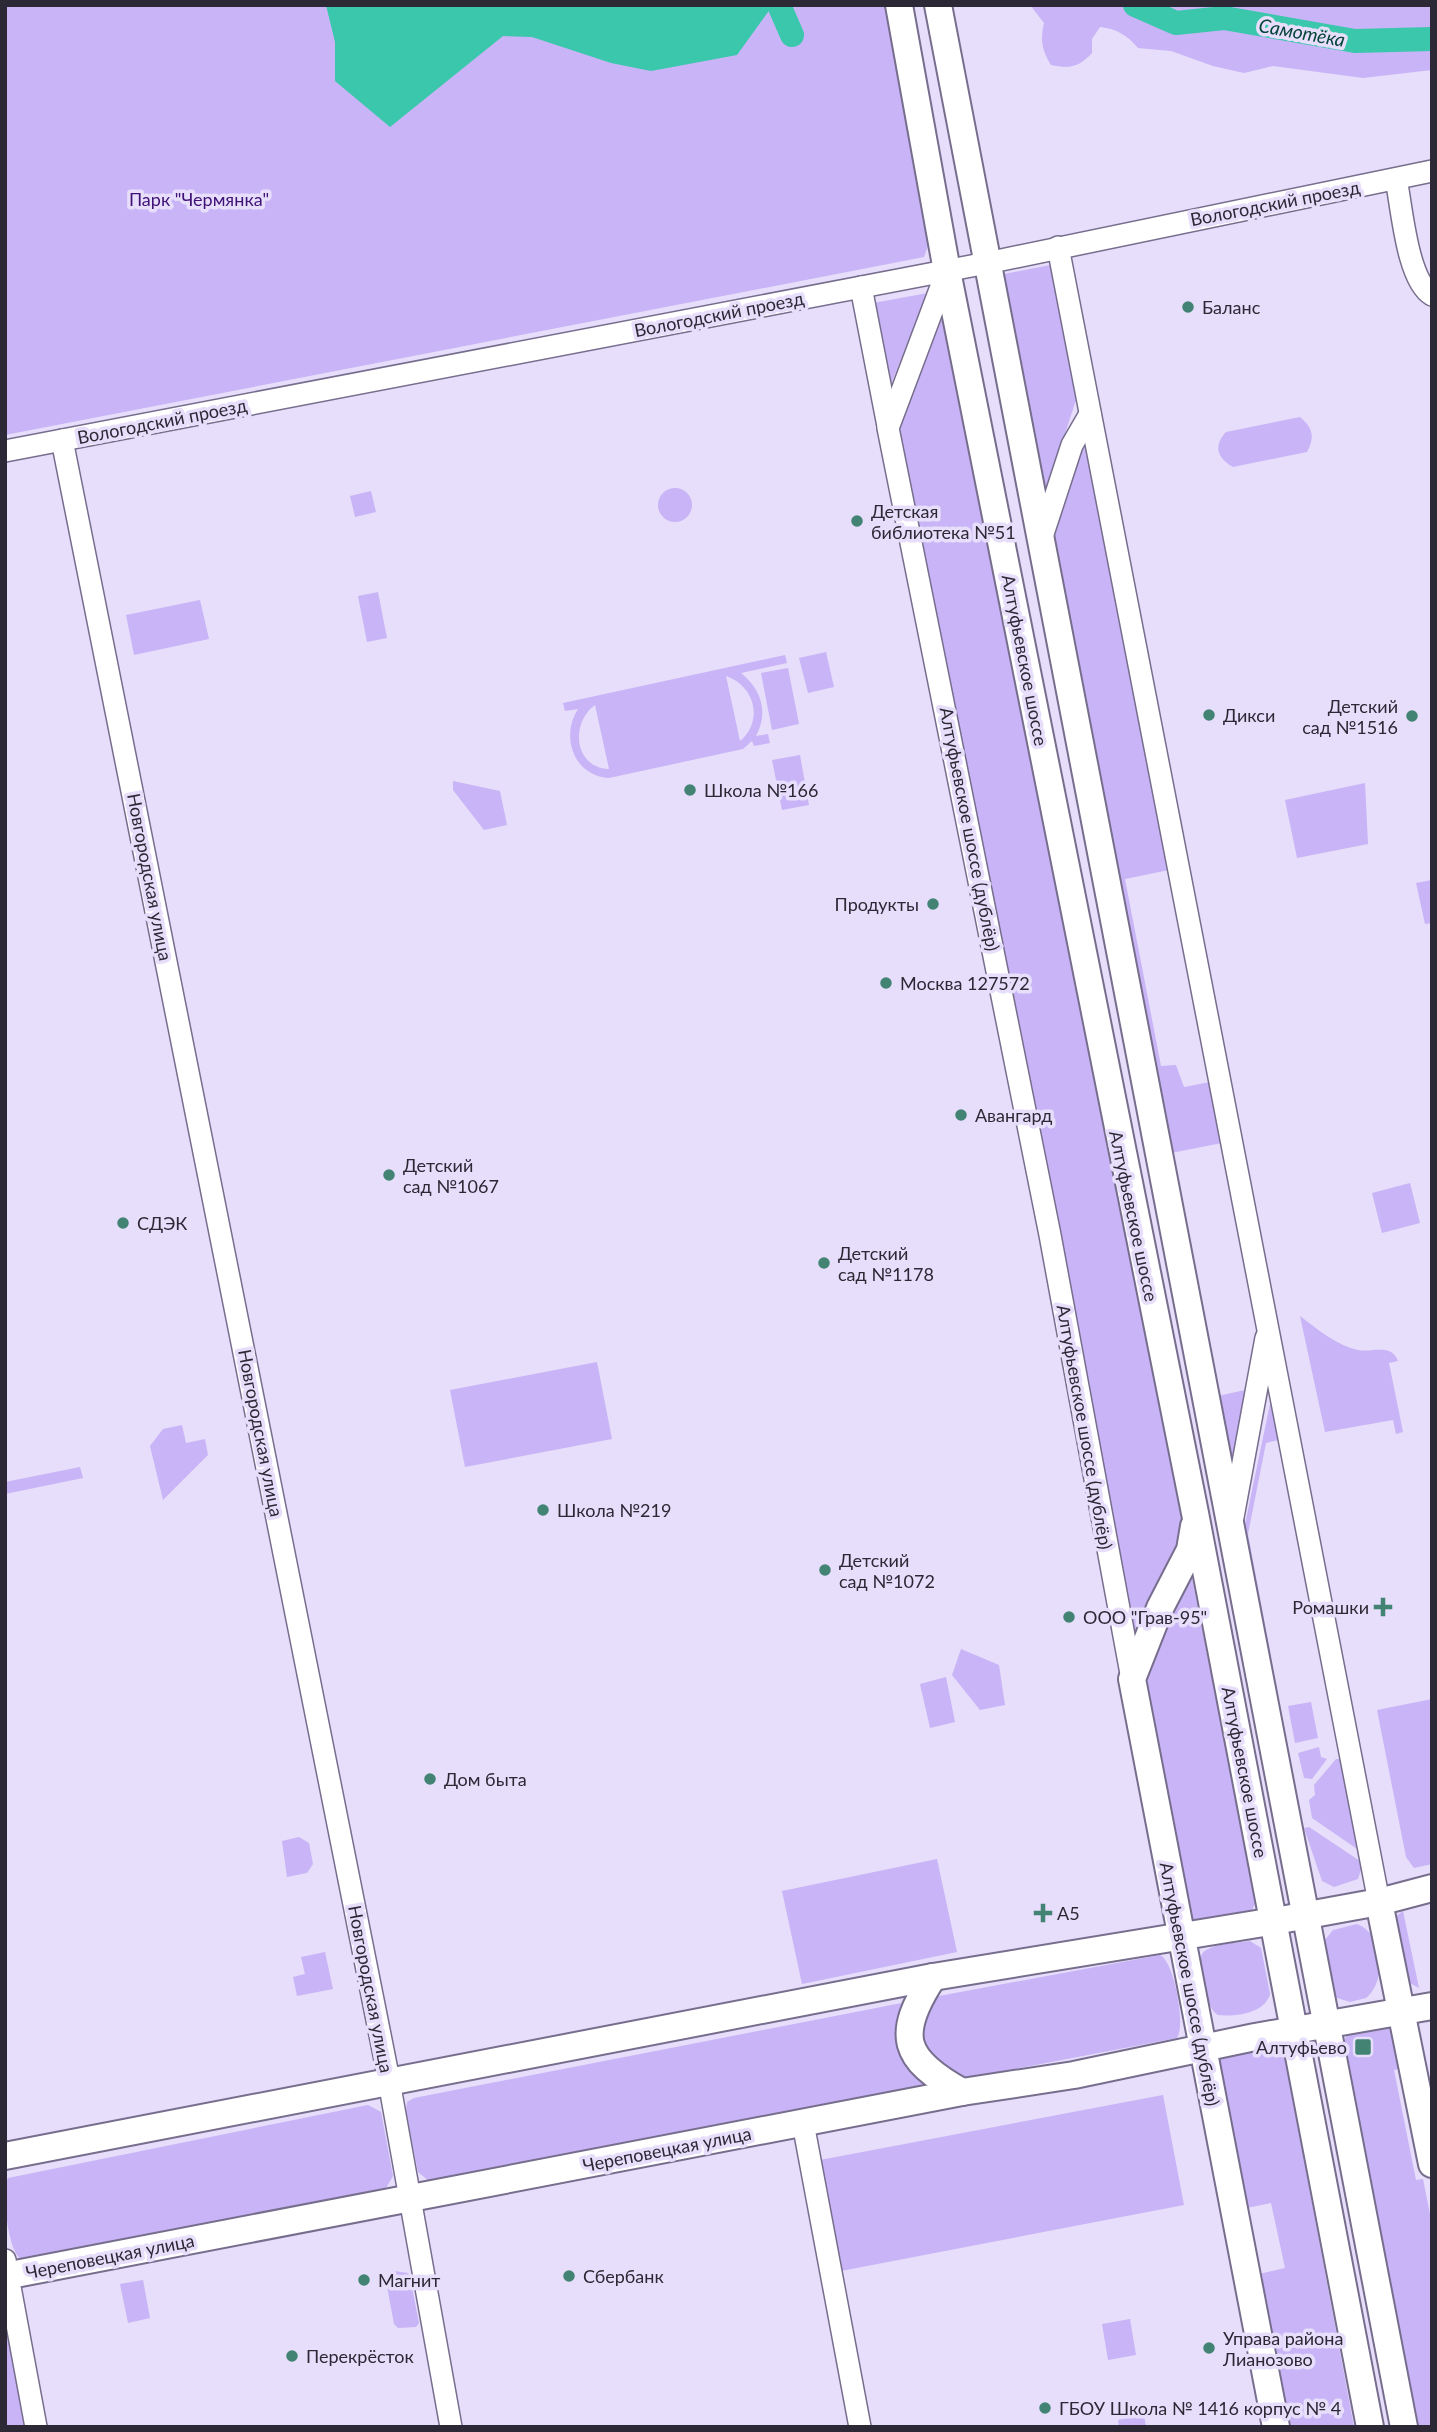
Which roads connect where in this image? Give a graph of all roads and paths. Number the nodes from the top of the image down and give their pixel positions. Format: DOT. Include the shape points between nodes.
graph roads {
  1 [pos="899,5"];
  2 [pos="938,5"];
  3 [pos="1432,171"];
  4 [pos="1396,179"];
  5 [pos="1058,247"];
  6 [pos="986,263"];
  7 [pos="947,271"];
  8 [pos="861,287"];
  9 [pos="1432,295"];
  10 [pos="1090,414"];
  11 [pos="888,428"];
  12 [pos="62,440"];
  13 [pos="5,451"];
  14 [pos="1041,542"];
  15 [pos="1268,1328"];
  16 [pos="1195,1513"];
  17 [pos="1232,1526"];
  18 [pos="1132,1679"];
  19 [pos="1432,1888"];
  20 [pos="1379,1902"];
  21 [pos="1307,1915"];
  22 [pos="1275,1921"];
  23 [pos="1181,1935"];
  24 [pos="933,1977"];
  25 [pos="1432,2006"];
  26 [pos="1402,2011"];
  27 [pos="1328,2024"];
  28 [pos="1295,2031"];
  29 [pos="1204,2048"];
  30 [pos="389,2084"];
  31 [pos="962,2092"];
  32 [pos="803,2123"];
  33 [pos="5,2156"];
  34 [pos="1432,2164"];
  35 [pos="411,2198"];
  36 [pos="6,2270"];
  37 [pos="36,2427"];
  38 [pos="451,2427"];
  39 [pos="860,2427"];
  40 [pos="1276,2427"];
  41 [pos="1370,2427"];
  42 [pos="1404,2427"];
  1 -- 7 [label="main road, Алтуфьевское шоссе"];
  2 -- 6 [label="main road, Алтуфьевское шоссе"];
  3 -- 4 [label="street, Вологодский проезд"];
  4 -- 5 [label="street, Вологодский проезд"];
  4 -- 9 [label="street" via="1411,259 1423,289"];
  5 -- 6 [label="street, Вологодский проезд"];
  5 -- 10 [label="street"];
  6 -- 7 [label="street, Вологодский проезд"];
  6 -- 14 [label="main road, Алтуфьевское шоссе"];
  7 -- 8 [label="street, Вологодский проезд"];
  7 -- 11 [label="street"];
  7 -- 16 [label="main road, Алтуфьевское шоссе"];
  8 -- 11 [label="street, Алтуфьевское шоссе (дублёр)"];
  8 -- 12 [label="street, Вологодский проезд"];
  10 -- 14 [label="street" via="1072,445"];
  10 -- 15 [label="street"];
  11 -- 18 [label="street, Алтуфьевское шоссе (дублёр)" via="1039,1181"];
  12 -- 13 [label="street, Вологодский проезд"];
  12 -- 30 [label="street, Новгородская улица"];
  14 -- 17 [label="main road, Алтуфьевское шоссе"];
  15 -- 17 [label="street"];
  15 -- 20 [label="street"];
  16 -- 18 [label="main road" via="1190,1550 1160,1608"];
  16 -- 22 [label="main road, Алтуфьевское шоссе"];
  17 -- 21 [label="main road, Алтуфьевское шоссе"];
  18 -- 23 [label="main road, Алтуфьевское шоссе (дублёр)"];
  19 -- 20 [label="main road"];
  20 -- 21 [label="main road"];
  20 -- 26 [label="main road"];
  21 -- 22 [label="main road"];
  21 -- 27 [label="main road, Алтуфьевское шоссе"];
  22 -- 23 [label="main road"];
  22 -- 28 [label="main road, Алтуфьевское шоссе"];
  23 -- 24 [label="main road"];
  23 -- 29 [label="main road, Алтуфьевское шоссе (дублёр)"];
  24 -- 30 [label="main road"];
  24 -- 31 [label="main road" via="914,2011 911,2048 926,2070"];
  25 -- 26 [label="main road, Череповецкая улица"];
  26 -- 27 [label="main road, Череповецкая улица"];
  26 -- 34 [label="main road"];
  27 -- 28 [label="main road, Череповецкая улица"];
  27 -- 42 [label="main road, Алтуфьевское шоссе"];
  28 -- 29 [label="main road, Череповецкая улица"];
  28 -- 41 [label="main road, Алтуфьевское шоссе"];
  29 -- 31 [label="main road, Череповецкая улица"];
  29 -- 40 [label="main road, Алтуфьевское шоссе (дублёр)"];
  30 -- 33 [label="main road"];
  30 -- 35 [label="street, Новгородская улица"];
  31 -- 32 [label="main road, Череповецкая улица"];
  32 -- 35 [label="main road, Череповецкая улица"];
  32 -- 39 [label="street"];
  35 -- 36 [label="main road, Череповецкая улица"];
  35 -- 38 [label="street, Новгородская улица"];
  36 -- 37 [label="street"];
}
